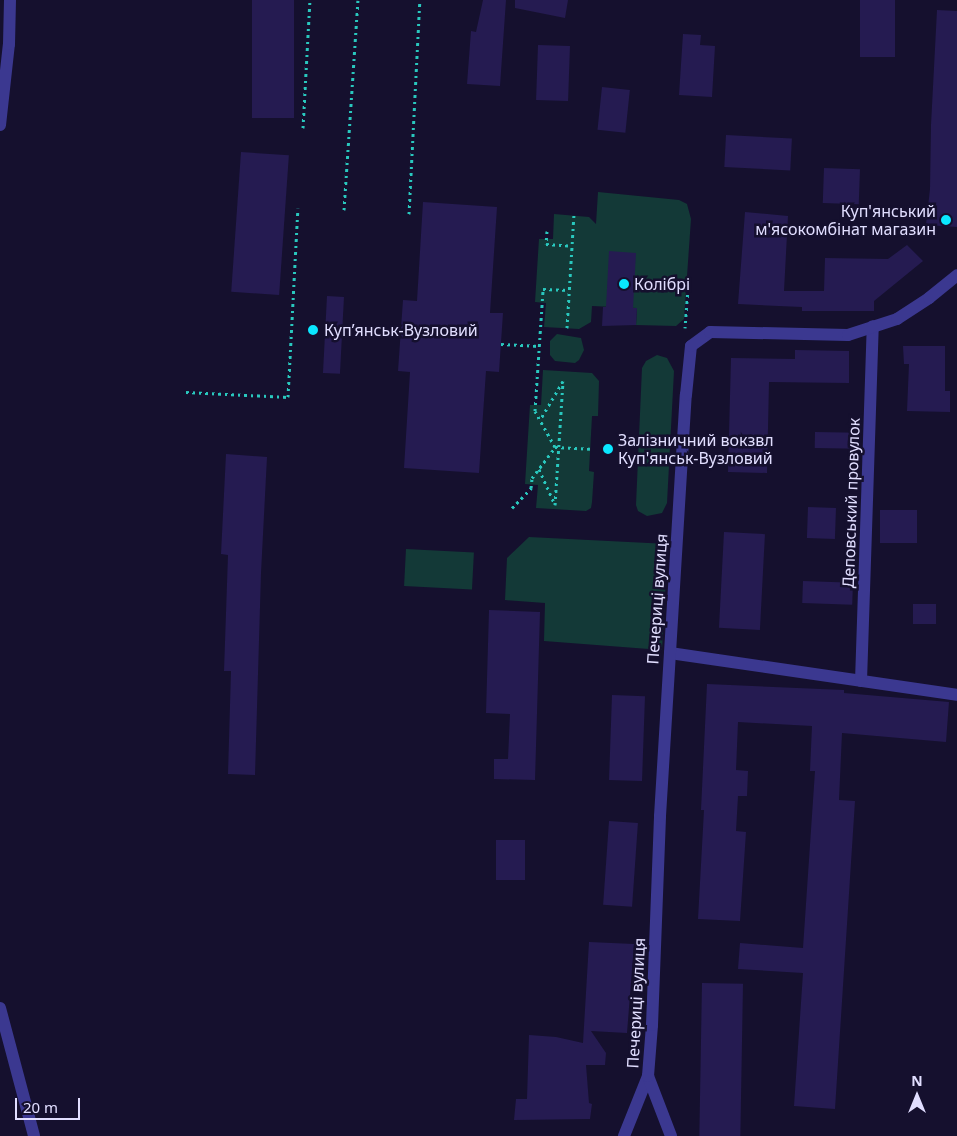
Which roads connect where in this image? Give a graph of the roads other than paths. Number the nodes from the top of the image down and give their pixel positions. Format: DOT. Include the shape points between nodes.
graph roads {
  1 [pos="10,0"];
  2 [pos="0,125"];
  3 [pos="957,275"];
  4 [pos="873,326"];
  5 [pos="670,654"];
  6 [pos="862,681"];
  7 [pos="957,695"];
  8 [pos="0,1008"];
  9 [pos="648,1076"];
  10 [pos="34,1136"];
  11 [pos="624,1136"];
  12 [pos="671,1136"];
  1 -- 2 [label="street" via="9,44"];
  3 -- 4 [label="street, Печериці вулиця" via="897,319"];
  4 -- 5 [label="street, Печериці вулиця" via="848,335 710,332 691,346"];
  4 -- 6 [label="street, Деповський провулок"];
  5 -- 6 [label="street"];
  5 -- 9 [label="street, Печериці вулиця"];
  6 -- 7 [label="street"];
  8 -- 10 [label="street"];
  9 -- 11 [label="street"];
  9 -- 12 [label="street, Печериці вулиця"];
}
